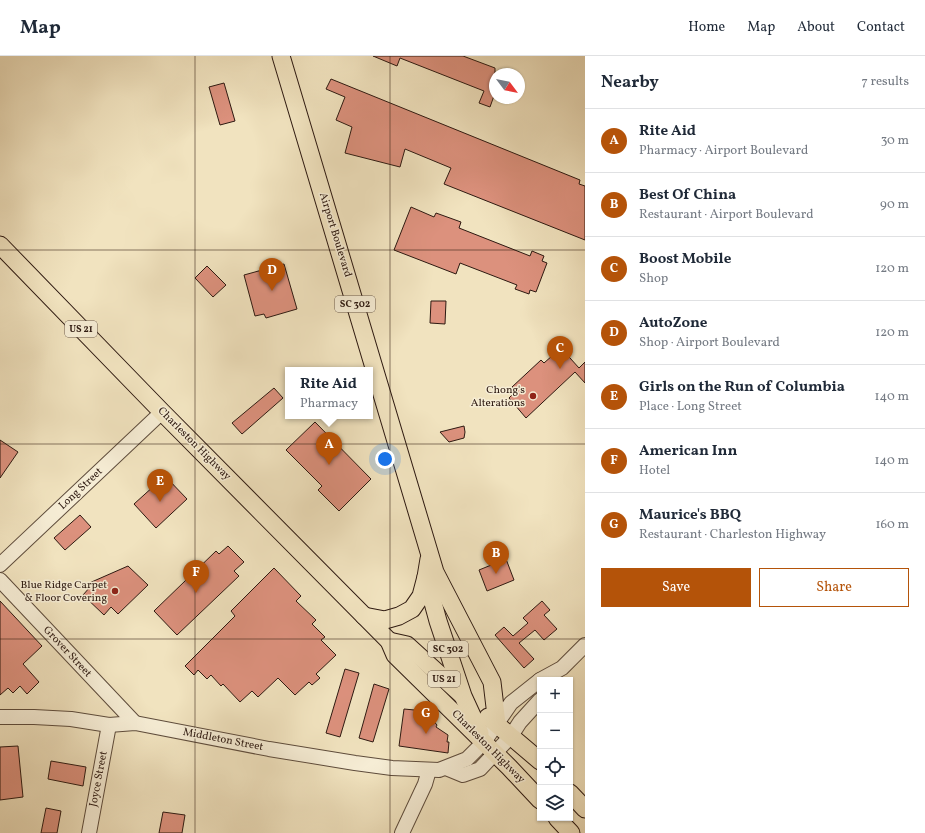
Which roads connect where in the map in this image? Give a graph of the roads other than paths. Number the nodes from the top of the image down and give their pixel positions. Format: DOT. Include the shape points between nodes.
graph roads {
  1 [pos="281,56"];
  2 [pos="0,245"];
  3 [pos="162,412"];
  4 [pos="430,553"];
  5 [pos="0,565"];
  6 [pos="426,577"];
  7 [pos="0,580"];
  8 [pos="364,616"];
  9 [pos="389,641"];
  10 [pos="585,645"];
  11 [pos="561,674"];
  12 [pos="550,677"];
  13 [pos="537,682"];
  14 [pos="463,696"];
  15 [pos="537,703"];
  16 [pos="0,717"];
  17 [pos="500,719"];
  18 [pos="135,723"];
  19 [pos="109,725"];
  20 [pos="515,729"];
  21 [pos="490,748"];
  22 [pos="537,757"];
  23 [pos="429,770"];
  24 [pos="573,796"];
  25 [pos="537,797"];
  26 [pos="585,809"];
  27 [pos="560,821"];
  28 [pos="89,833"];
  29 [pos="402,833"];
  30 [pos="571,833"];
  1 -- 4 [label="main road, Airport Boulevard / SC 302"];
  2 -- 3 [label="main road, Charleston Highway / US 21"];
  3 -- 5 [label="street, Long Street"];
  3 -- 8 [label="main road, Charleston Highway / US 21"];
  4 -- 6 [label="main road, Airport Boulevard / SC 302"];
  4 -- 17 [label="main road, Airport Boulevard / SC 302" via="435,572 492,682"];
  6 -- 8 [label="main road" via="421,596 412,609 385,620"];
  6 -- 14 [label="main road, Airport Boulevard / SC 302"];
  7 -- 18 [label="street, Grover Street"];
  8 -- 9 [label="main road, Charleston Highway / US 21"];
  9 -- 14 [label="main road, Charleston Highway / US 21" via="407,645"];
  9 -- 21 [label="main road, Charleston Highway / US 21" via="394,655"];
  10 -- 11 [label="street, Middleton Street"];
  11 -- 12 [label="street, Middleton Street"];
  13 -- 17 [label="street, Middleton Street" via="511,703"];
  14 -- 17 [label="main road, Charleston Highway / US 21"];
  14 -- 21 [label="main road, Airport Boulevard / SC 302"];
  15 -- 20 [label="street, Middleton Street"];
  16 -- 19 [label="street, Middleton Street" via="34,716"];
  17 -- 20 [label="main road, Charleston Highway / US 21"];
  17 -- 21 [label="street, Middleton Street"];
  18 -- 19 [label="street, Middleton Street"];
  18 -- 23 [label="street, Middleton Street" via="355,763"];
  19 -- 28 [label="street, Joyce Street"];
  20 -- 21 [label="street, Middleton Street"];
  20 -- 22 [label="main road, Charleston Highway / US 21"];
  21 -- 23 [label="street, Middleton Street" via="480,769 463,775 446,768"];
  21 -- 25 [label="main road, Charleston Highway / US 21"];
  23 -- 29 [label="street"];
  24 -- 26 [label="main road"];
  27 -- 30 [label="main road"];
}
